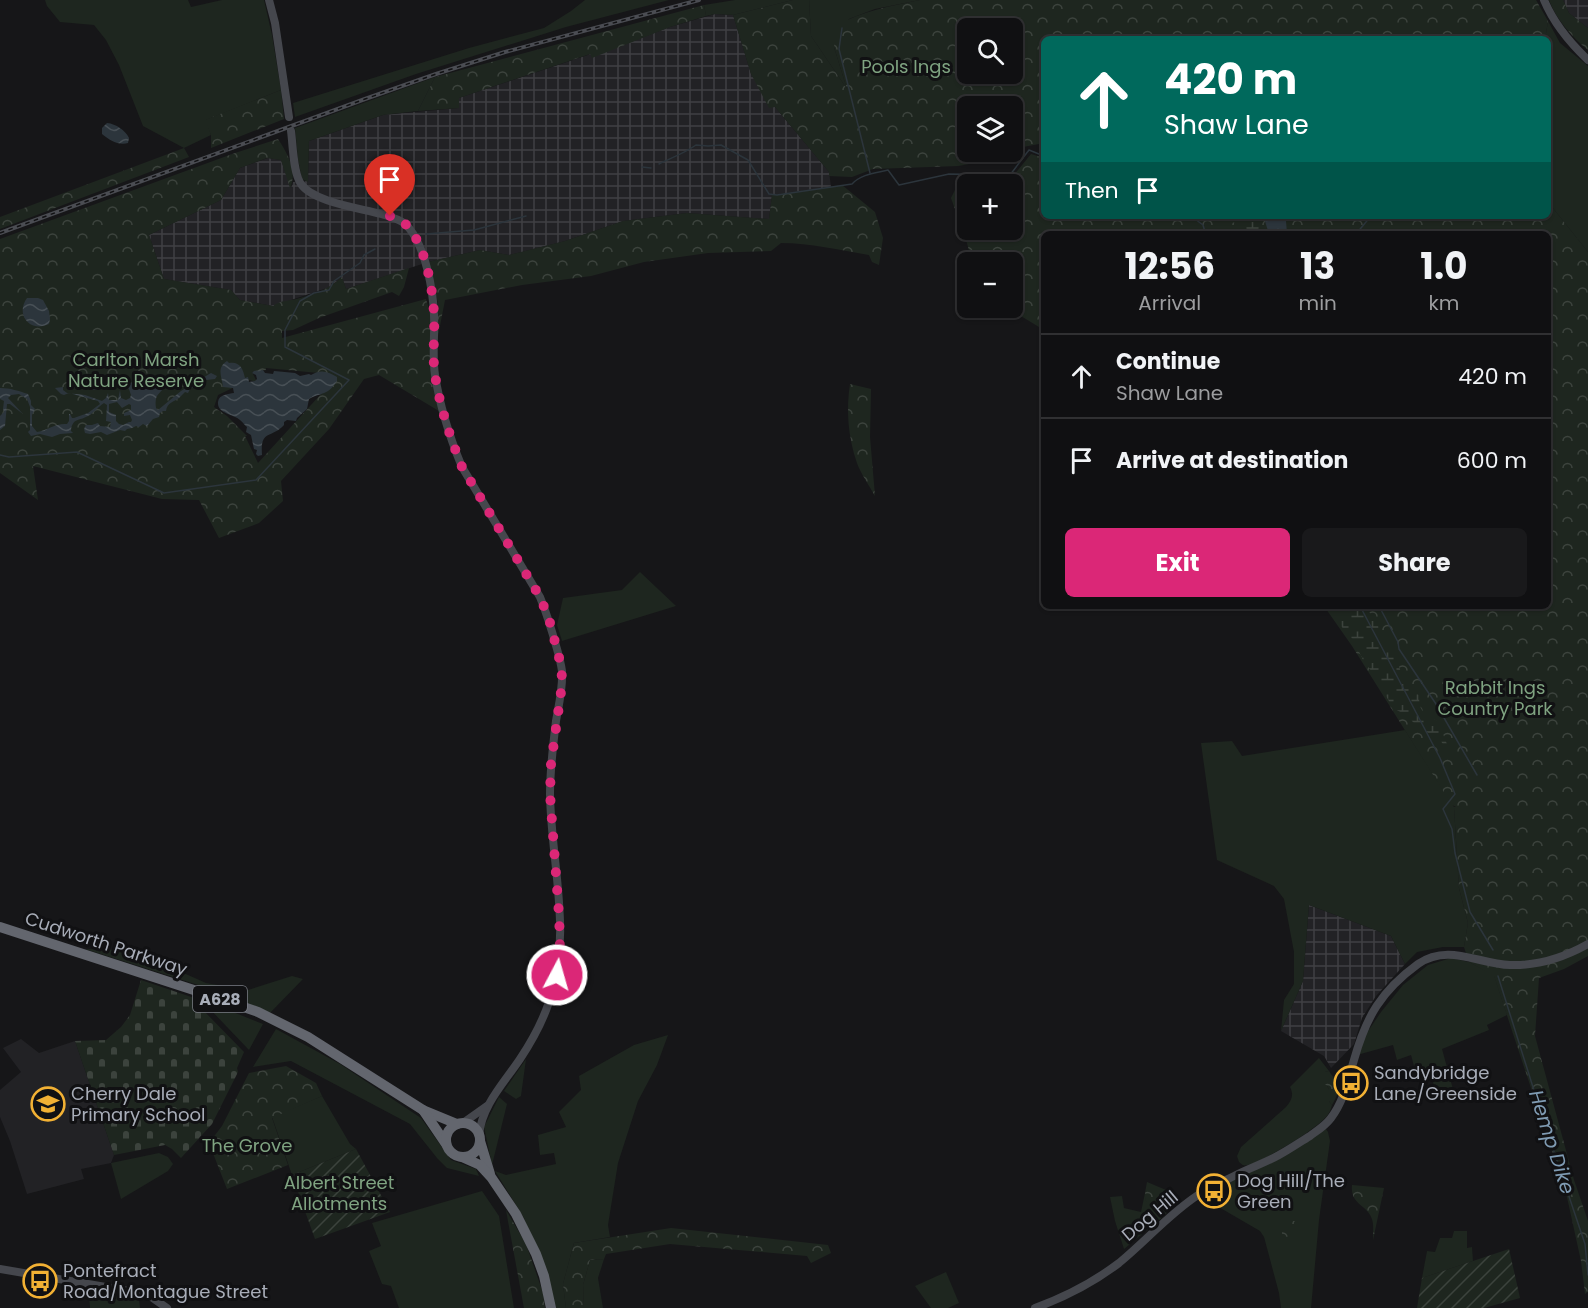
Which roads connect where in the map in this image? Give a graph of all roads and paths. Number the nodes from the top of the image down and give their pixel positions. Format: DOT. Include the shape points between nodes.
graph roads {
  1 [pos="268,0"];
  2 [pos="1544,0"];
  3 [pos="1588,60"];
  4 [pos="289,117"];
  5 [pos="291,131"];
  6 [pos="0,927"];
  7 [pos="1588,944"];
  8 [pos="487,1106"];
  9 [pos="423,1110"];
  10 [pos="460,1124"];
  11 [pos="480,1138"];
  12 [pos="449,1148"];
  13 [pos="462,1157"];
  14 [pos="491,1177"];
  15 [pos="0,1269"];
  16 [pos="167,1308"];
  17 [pos="551,1308"];
  18 [pos="1035,1308"];
  1 -- 4 [label="street"];
  2 -- 3 [label="street" via="1558,27"];
  5 -- 8 [label="street" via="297,174 309,192 321,199 390,216 408,226 415,237 432,294 435,373 454,448 540,597 562,669 550,794 559,915 557,975 536,1032"];
  6 -- 9 [label="highway, Cudworth Parkway / A628" via="258,1012 308,1037"];
  7 -- 18 [label="street, Dog Hill" via="1551,960 1512,965 1451,954 1440,954 1420,963 1400,979 1372,1012 1362,1032 1342,1101 1324,1126 1280,1155 1198,1195 1119,1262 1078,1289"];
  8 -- 10 [label="street"];
  8 -- 11 [label="street"];
  9 -- 10 [label="highway, Cudworth Parkway / A628"];
  9 -- 12 [label="highway, Cudworth Parkway / A628"];
  10 -- 11 [label="highway, Cudworth Parkway / A628" via="473,1126"];
  10 -- 12 [label="highway" via="452,1127 447,1137"];
  11 -- 13 [label="highway" via="473,1154"];
  11 -- 14 [label="highway, Cudworth Parkway / A628"];
  12 -- 13 [label="highway, Cudworth Parkway / A628"];
  13 -- 14 [label="highway, Cudworth Parkway / A628" via="480,1165"];
  14 -- 17 [label="highway, Cudworth Parkway / A628" via="528,1236 544,1276"];
  15 -- 16 [label="street" via="147,1294"];
}
